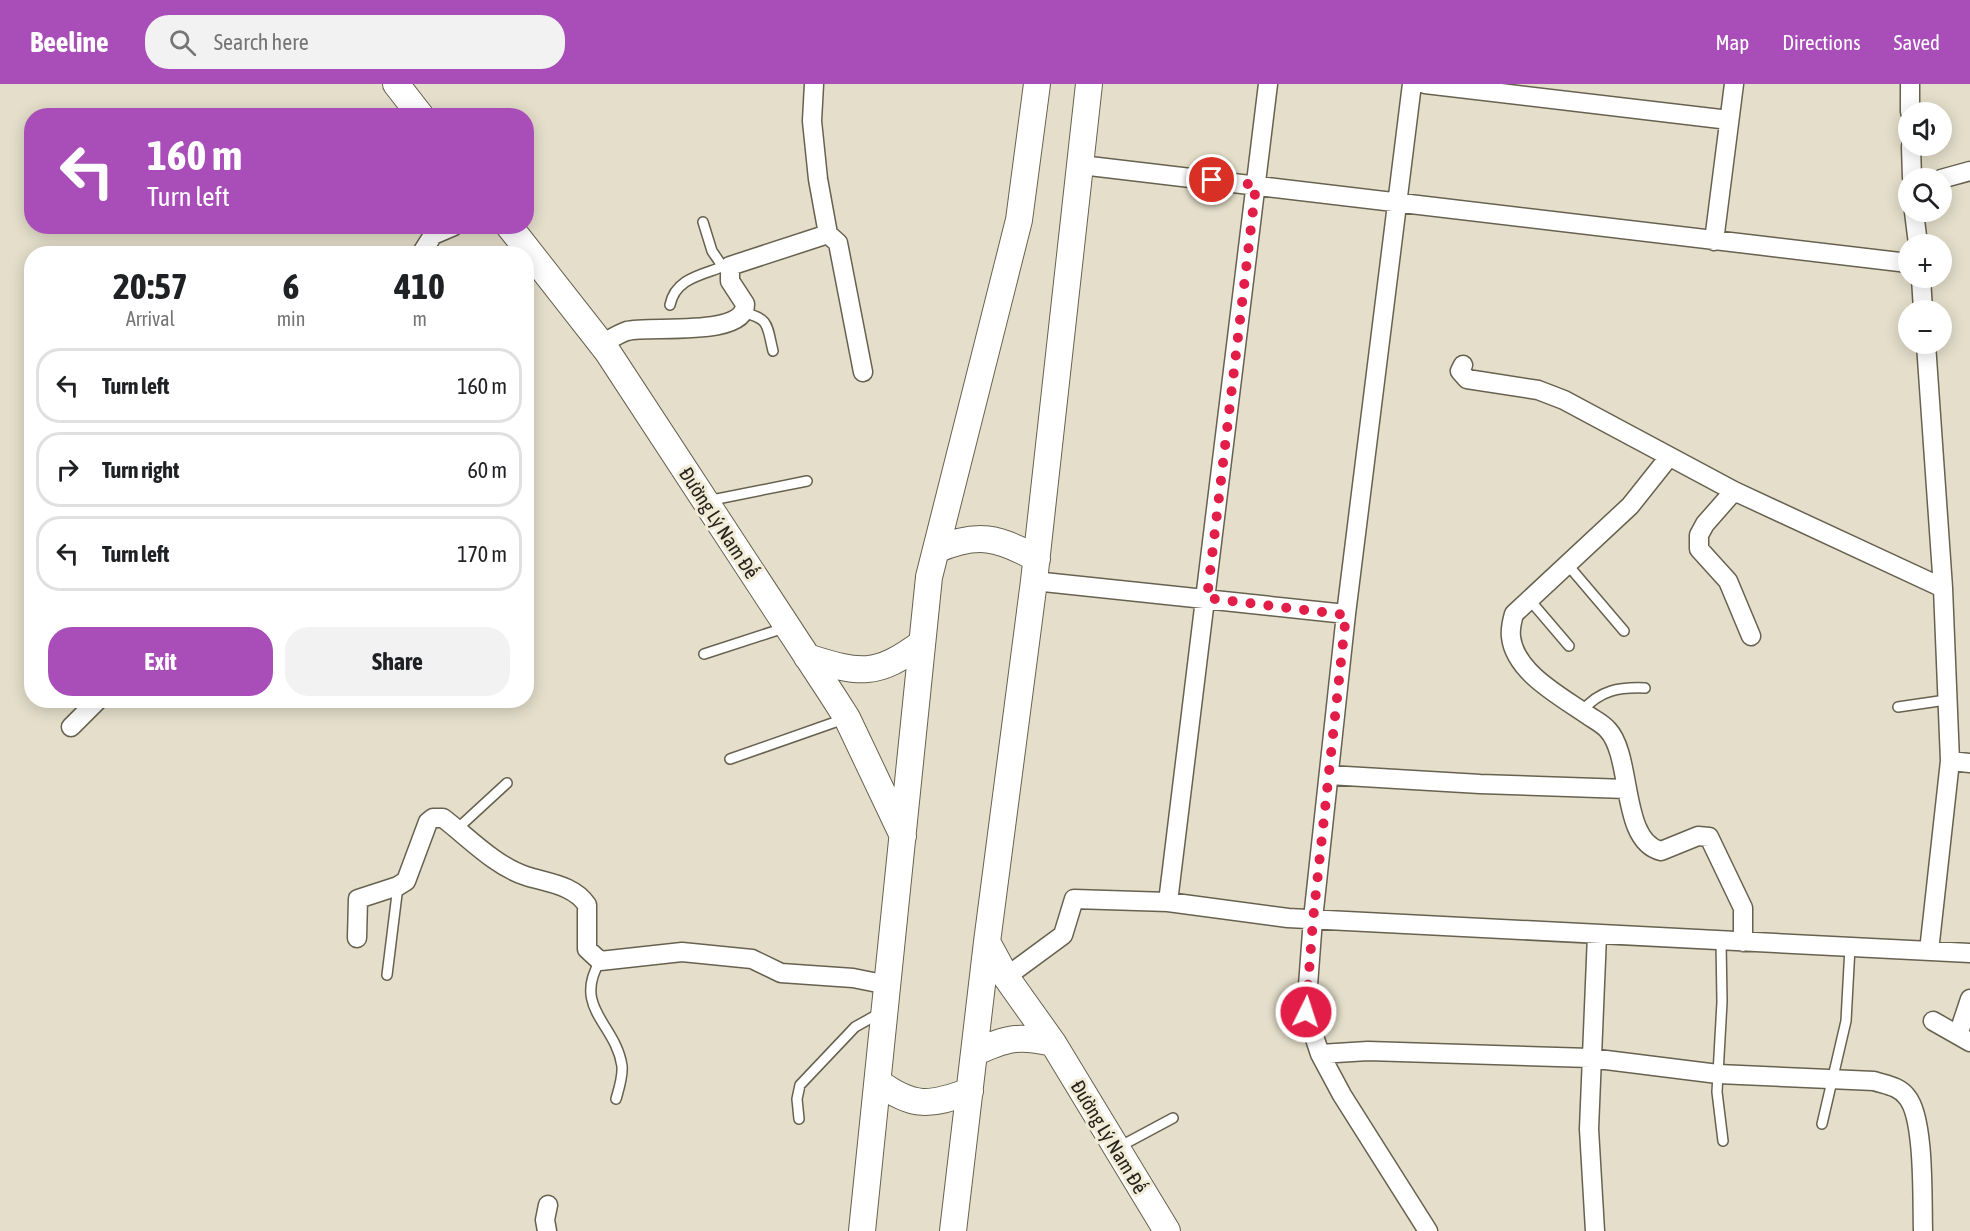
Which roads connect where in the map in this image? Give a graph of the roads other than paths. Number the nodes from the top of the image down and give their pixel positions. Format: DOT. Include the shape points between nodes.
graph roads {
  1 [pos="396,84"];
  2 [pos="814,84"];
  3 [pos="1037,84"];
  4 [pos="1089,84"];
  5 [pos="1268,84"];
  6 [pos="1412,84"];
  7 [pos="1425,84"];
  8 [pos="1734,84"];
  9 [pos="1910,84"];
  10 [pos="1910,102"];
  11 [pos="415,108"];
  12 [pos="1729,120"];
  13 [pos="1081,165"];
  14 [pos="1970,171"];
  15 [pos="1952,176"];
  16 [pos="1256,185"];
  17 [pos="1399,203"];
  18 [pos="703,222"];
  19 [pos="438,234"];
  20 [pos="514,234"];
  21 [pos="828,234"];
  22 [pos="1714,241"];
  23 [pos="427,246"];
  24 [pos="524,246"];
  25 [pos="534,259"];
  26 [pos="1898,262"];
  27 [pos="726,270"];
  28 [pos="670,305"];
  29 [pos="744,313"];
  30 [pos="602,344"];
  31 [pos="773,351"];
  32 [pos="1927,354"];
  33 [pos="1463,365"];
  34 [pos="863,372"];
  35 [pos="1669,457"];
  36 [pos="807,481"];
  37 [pos="1734,491"];
  38 [pos="705,501"];
  39 [pos="936,550"];
  40 [pos="1567,564"];
  41 [pos="1035,570"];
  42 [pos="1943,588"];
  43 [pos="1207,598"];
  44 [pos="1528,598"];
  45 [pos="1346,615"];
  46 [pos="787,627"];
  47 [pos="1624,631"];
  48 [pos="1751,636"];
  49 [pos="922,643"];
  50 [pos="1569,646"];
  51 [pos="704,654"];
  52 [pos="807,657"];
  53 [pos="1645,688"];
  54 [pos="1946,700"];
  55 [pos="1898,706"];
  56 [pos="90,708"];
  57 [pos="1582,711"];
  58 [pos="847,718"];
  59 [pos="71,727"];
  60 [pos="730,759"];
  61 [pos="1950,761"];
  62 [pos="1970,763"];
  63 [pos="1329,775"];
  64 [pos="507,783"];
  65 [pos="1626,789"];
  66 [pos="458,829"];
  67 [pos="903,836"];
  68 [pos="398,886"];
  69 [pos="1168,902"];
  70 [pos="1313,920"];
  71 [pos="1598,936"];
  72 [pos="357,938"];
  73 [pos="1721,941"];
  74 [pos="987,942"];
  75 [pos="1743,942"];
  76 [pos="1850,947"];
  77 [pos="1929,951"];
  78 [pos="1970,953"];
  79 [pos="600,961"];
  80 [pos="387,975"];
  81 [pos="1006,977"];
  82 [pos="888,985"];
  83 [pos="1970,999"];
  84 [pos="885,1010"];
  85 [pos="1933,1021"];
  86 [pos="1964,1038"];
  87 [pos="1053,1043"];
  88 [pos="974,1053"];
  89 [pos="1320,1054"];
  90 [pos="1590,1058"];
  91 [pos="1718,1074"];
  92 [pos="1832,1079"];
  93 [pos="878,1082"];
  94 [pos="970,1090"];
  95 [pos="616,1099"];
  96 [pos="1173,1118"];
  97 [pos="799,1119"];
  98 [pos="1822,1124"];
  99 [pos="1723,1141"];
  100 [pos="1115,1149"];
  101 [pos="548,1205"];
  102 [pos="547,1231"];
  103 [pos="862,1231"];
  104 [pos="953,1231"];
  105 [pos="1167,1231"];
  106 [pos="1428,1231"];
  107 [pos="1595,1231"];
  108 [pos="1923,1231"];
  1 -- 11 [label="street"];
  2 -- 21 [label="street" via="812,121"];
  3 -- 39 [label="street" via="1019,219"];
  4 -- 13 [label="street"];
  5 -- 16 [label="street"];
  6 -- 17 [label="street"];
  7 -- 12 [label="street"];
  8 -- 12 [label="street"];
  9 -- 10 [label="street"];
  12 -- 22 [label="street"];
  13 -- 16 [label="street"];
  13 -- 41 [label="street"];
  14 -- 15 [label="street"];
  16 -- 17 [label="street"];
  16 -- 43 [label="street"];
  17 -- 22 [label="street"];
  17 -- 45 [label="street"];
  18 -- 27 [label="lane" via="712,251"];
  19 -- 23 [label="street"];
  20 -- 24 [label="street, Đường Lý Nam Đế"];
  21 -- 27 [label="street"];
  21 -- 34 [label="street" via="838,243"];
  22 -- 26 [label="street"];
  25 -- 30 [label="street, Đường Lý Nam Đế"];
  27 -- 28 [label="lane" via="689,279 680,286"];
  27 -- 29 [label="street" via="745,304"];
  29 -- 30 [label="street" via="717,326 627,331"];
  29 -- 31 [label="lane" via="766,322"];
  30 -- 38 [label="street, Đường Lý Nam Đế"];
  32 -- 42 [label="street"];
  33 -- 35 [label="street" via="1460,371 1467,378 1538,390 1564,400"];
  35 -- 37 [label="street"];
  35 -- 40 [label="street" via="1630,506"];
  36 -- 38 [label="lane"];
  37 -- 42 [label="street"];
  37 -- 48 [label="street" via="1705,524 1699,535 1699,549 1728,581"];
  38 -- 46 [label="street, Đường Lý Nam Đế"];
  39 -- 41 [label="street" via="973,538 993,539 1012,545"];
  39 -- 49 [label="street"];
  40 -- 44 [label="street"];
  40 -- 47 [label="lane"];
  41 -- 43 [label="street"];
  41 -- 74 [label="street"];
  42 -- 54 [label="street"];
  43 -- 45 [label="street"];
  43 -- 69 [label="street"];
  44 -- 50 [label="lane"];
  44 -- 57 [label="street" via="1514,614 1510,635 1514,651 1540,680"];
  45 -- 63 [label="street"];
  46 -- 51 [label="lane"];
  46 -- 52 [label="street, Đường Lý Nam Đế"];
  49 -- 52 [label="street" via="876,669 855,670"];
  49 -- 67 [label="street"];
  52 -- 58 [label="street, Đường Lý Nam Đế"];
  53 -- 57 [label="lane" via="1613,689 1592,699"];
  54 -- 55 [label="lane"];
  54 -- 61 [label="street"];
  56 -- 59 [label="street"];
  57 -- 65 [label="street" via="1608,730 1622,754"];
  58 -- 60 [label="lane"];
  58 -- 67 [label="street, Đường Lý Nam Đế"];
  61 -- 62 [label="street"];
  61 -- 77 [label="street"];
  63 -- 65 [label="street"];
  63 -- 70 [label="street"];
  64 -- 66 [label="lane"];
  65 -- 75 [label="street" via="1637,826 1654,849 1667,850 1698,836 1709,837 1743,908"];
  66 -- 68 [label="street" via="443,818 428,822 406,881"];
  66 -- 79 [label="street" via="504,866 576,892 587,905 587,949"];
  67 -- 82 [label="street"];
  68 -- 72 [label="street" via="358,899"];
  68 -- 80 [label="lane"];
  69 -- 70 [label="street"];
  69 -- 81 [label="street" via="1074,899 1063,935"];
  70 -- 71 [label="street"];
  70 -- 89 [label="street" via="1306,1012"];
  71 -- 73 [label="street"];
  71 -- 90 [label="street"];
  73 -- 75 [label="street"];
  73 -- 91 [label="lane"];
  74 -- 81 [label="street, Đường Lý Nam Đế"];
  74 -- 88 [label="street"];
  75 -- 76 [label="street"];
  76 -- 77 [label="street"];
  76 -- 92 [label="lane" via="1846,1021"];
  77 -- 78 [label="street"];
  79 -- 82 [label="street" via="682,952 752,959 781,973 853,978"];
  79 -- 95 [label="lane" via="591,975 589,992 622,1066"];
  81 -- 87 [label="street, Đường Lý Nam Đế"];
  82 -- 84 [label="street"];
  83 -- 86 [label="street"];
  84 -- 93 [label="street"];
  84 -- 97 [label="lane" via="855,1027 800,1085"];
  85 -- 86 [label="street"];
  87 -- 88 [label="street" via="1025,1037 1006,1038"];
  87 -- 100 [label="street, Đường Lý Nam Đế"];
  88 -- 94 [label="street"];
  89 -- 90 [label="street" via="1368,1051"];
  89 -- 106 [label="street"];
  90 -- 91 [label="street"];
  90 -- 107 [label="street" via="1589,1129"];
  91 -- 92 [label="street"];
  91 -- 99 [label="lane"];
  92 -- 98 [label="lane"];
  92 -- 108 [label="street" via="1895,1087 1914,1107"];
  93 -- 94 [label="street" via="908,1101 925,1103"];
  93 -- 103 [label="street"];
  94 -- 104 [label="street"];
  96 -- 100 [label="lane"];
  100 -- 105 [label="street, Đường Lý Nam Đế"];
  101 -- 102 [label="street"];
}
